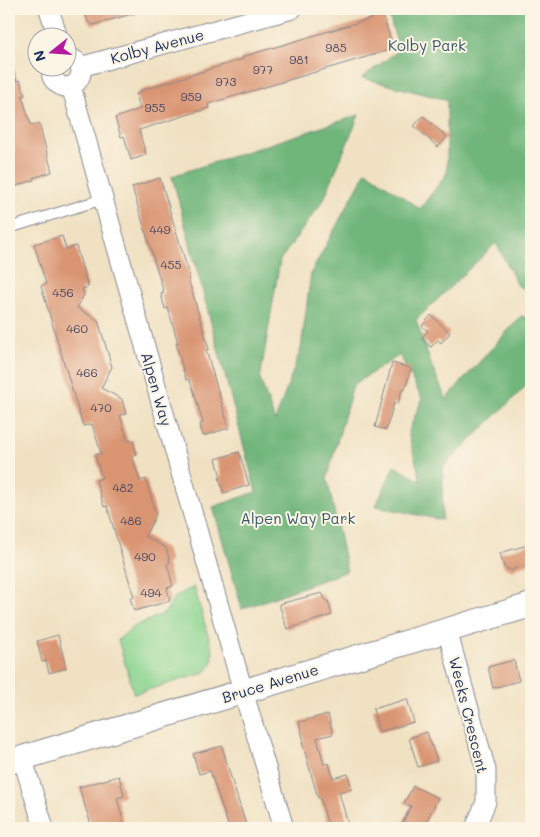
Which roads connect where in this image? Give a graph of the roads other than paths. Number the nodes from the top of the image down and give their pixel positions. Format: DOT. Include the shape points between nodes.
graph roads {
  1 [pos="50,9"];
  2 [pos="286,10"];
  3 [pos="55,28"];
  4 [pos="78,61"];
  5 [pos="78,71"];
  6 [pos="53,78"];
  7 [pos="71,86"];
  8 [pos="103,199"];
  9 [pos="9,228"];
  10 [pos="531,605"];
  11 [pos="447,630"];
  12 [pos="243,692"];
  13 [pos="16,760"];
  14 [pos="44,828"];
  15 [pos="284,828"];
  16 [pos="476,828"];
  1 -- 3 [label="street"];
  2 -- 4 [label="street, Kolby Avenue"];
  5 -- 7 [label="street" via="81,77"];
  6 -- 7 [label="street" via="61,86"];
  7 -- 8 [label="street, Alpen Way"];
  8 -- 9 [label="lane"];
  8 -- 12 [label="street, Alpen Way"];
  10 -- 11 [label="street, Bruce Avenue"];
  11 -- 12 [label="street, Bruce Avenue"];
  11 -- 16 [label="street, Weeks Crescent" via="486,770 486,802"];
  12 -- 13 [label="street, Bruce Avenue"];
  12 -- 15 [label="street"];
  13 -- 14 [label="street"];
}
